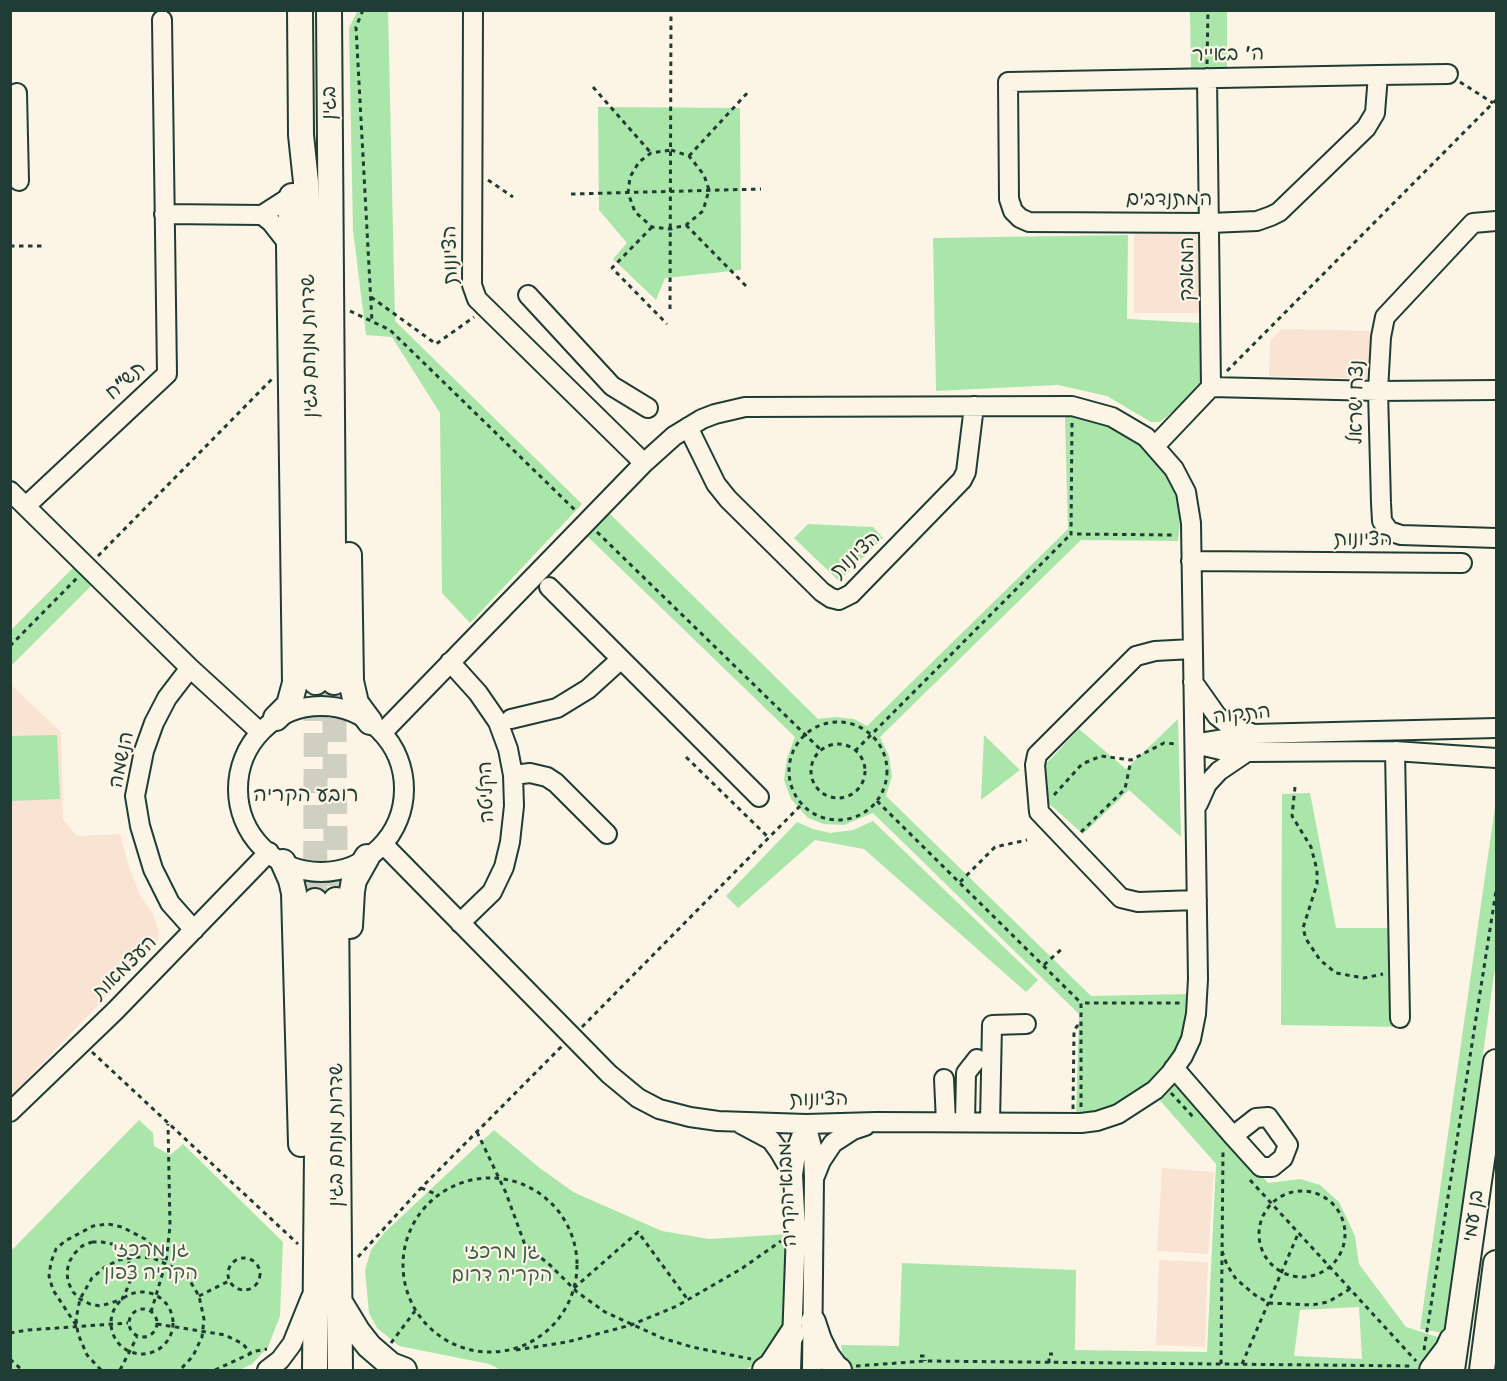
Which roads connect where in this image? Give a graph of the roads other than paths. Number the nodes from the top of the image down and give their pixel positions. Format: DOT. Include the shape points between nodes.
graph roads {
  1 [pos="290,10"];
  2 [pos="300,10"];
  3 [pos="329,10"];
  4 [pos="347,10"];
  5 [pos="473,10"];
  6 [pos="162,21"];
  7 [pos="329,46"];
  8 [pos="301,70"];
  9 [pos="1448,74"];
  10 [pos="1378,75"];
  11 [pos="1207,78"];
  12 [pos="1008,82"];
  13 [pos="17,93"];
  14 [pos="301,135"];
  15 [pos="19,181"];
  16 [pos="292,195"];
  17 [pos="330,195"];
  18 [pos="164,214"];
  19 [pos="262,215"];
  20 [pos="1497,221"];
  21 [pos="1210,223"];
  22 [pos="289,245"];
  23 [pos="528,295"];
  24 [pos="1211,387"];
  25 [pos="1497,390"];
  26 [pos="1377,392"];
  27 [pos="974,406"];
  28 [pos="648,408"];
  29 [pos="688,427"];
  30 [pos="1155,446"];
  31 [pos="644,463"];
  32 [pos="10,492"];
  33 [pos="26,506"];
  34 [pos="1497,538"];
  35 [pos="1191,561"];
  36 [pos="1462,563"];
  37 [pos="549,587"];
  38 [pos="1192,649"];
  39 [pos="621,659"];
  40 [pos="450,662"];
  41 [pos="190,668"];
  42 [pos="1193,682"];
  43 [pos="511,719"];
  44 [pos="268,725"];
  45 [pos="376,728"];
  46 [pos="1497,728"];
  47 [pos="1252,734"];
  48 [pos="1195,744"];
  49 [pos="1247,752"];
  50 [pos="1395,752"];
  51 [pos="1497,758"];
  52 [pos="513,776"];
  53 [pos="759,797"];
  54 [pos="1196,813"];
  55 [pos="607,834"];
  56 [pos="375,851"];
  57 [pos="276,857"];
  58 [pos="1197,900"];
  59 [pos="460,923"];
  60 [pos="194,930"];
  61 [pos="1400,1018"];
  62 [pos="1026,1024"];
  63 [pos="977,1059"];
  64 [pos="1497,1062"];
  65 [pos="1174,1068"];
  66 [pos="944,1080"];
  67 [pos="10,1112"];
  68 [pos="737,1122"];
  69 [pos="876,1122"];
  70 [pos="946,1122"];
  71 [pos="965,1122"];
  72 [pos="990,1122"];
  73 [pos="806,1124"];
  74 [pos="1228,1143"];
  75 [pos="793,1175"];
  76 [pos="814,1178"];
  77 [pos="338,1209"];
  78 [pos="1497,1263"];
  79 [pos="316,1270"];
  80 [pos="339,1299"];
  81 [pos="813,1322"];
  82 [pos="1488,1323"];
  83 [pos="792,1334"];
  84 [pos="1497,1354"];
  85 [pos="776,1369"];
  86 [pos="829,1369"];
  87 [pos="1435,1369"];
  88 [pos="267,1371"];
  89 [pos="315,1371"];
  90 [pos="340,1371"];
  91 [pos="404,1371"];
  92 [pos="1482,1371"];
  1 -- 8 [label="main road"];
  2 -- 8 [label="main road, שדרות מנחם בגין"];
  3 -- 7 [label="main road, בגין"];
  4 -- 7 [label="main road"];
  5 -- 31 [label="street, הציונות" via="472,285 477,299"];
  6 -- 18 [label="street, תש\"ח"];
  7 -- 17 [label="main road, בגין"];
  8 -- 14 [label="main road, שדרות מנחם בגין"];
  9 -- 10 [label="street, ה' באייר"];
  10 -- 11 [label="street, ה' באייר"];
  10 -- 21 [label="street, המתנדבים" via="1375,113 1366,128 1280,212 1257,221"];
  11 -- 12 [label="street, ה' באייר"];
  11 -- 21 [label="street, המאבק"];
  12 -- 21 [label="street, המתנדבים" via="1009,199 1020,218 1029,222"];
  13 -- 15 [label="street"];
  14 -- 16 [label="main road"];
  14 -- 17 [label="main road, שדרות מנחם בגין" via="325,682"];
  16 -- 19 [label="street"];
  16 -- 22 [label="main road"];
  17 -- 45 [label="main road" via="346,309 351,681 356,703"];
  18 -- 19 [label="street"];
  18 -- 33 [label="street, תש\"ח" via="167,374"];
  19 -- 22 [label="street"];
  20 -- 26 [label="street, נצח ישראל" via="1473,222 1385,317"];
  21 -- 24 [label="street, המאבק"];
  22 -- 44 [label="main road" via="295,683 289,705"];
  23 -- 28 [label="street" via="612,386"];
  24 -- 26 [label="street"];
  24 -- 30 [label="street"];
  25 -- 26 [label="street"];
  26 -- 34 [label="street, נצח ישראל" via="1382,521 1389,531 1401,535"];
  27 -- 29 [label="street, הציונות" via="745,407 715,414"];
  27 -- 29 [label="street, הציונות" via="962,480 851,594 839,600 822,592 728,499 716,484"];
  27 -- 30 [label="street, הציונות" via="1072,406 1131,426"];
  29 -- 31 [label="street, הציונות"];
  30 -- 35 [label="street, הציונות" via="1186,492"];
  31 -- 40 [label="street, הציונות"];
  32 -- 33 [label="street"];
  33 -- 41 [label="street"];
  35 -- 36 [label="street, הציונות"];
  35 -- 38 [label="street, הציונות"];
  37 -- 39 [label="street"];
  38 -- 42 [label="street, הציונות"];
  38 -- 58 [label="street" via="1136,656 1037,755 1035,765 1039,812 1121,898 1138,902"];
  39 -- 43 [label="street" via="588,689 557,708"];
  39 -- 53 [label="street"];
  40 -- 45 [label="street, הציונות"];
  40 -- 52 [label="street, הקליטה" via="498,722"];
  41 -- 44 [label="street"];
  41 -- 60 [label="street, הנשמה" via="154,723 135,796 153,869 170,903"];
  42 -- 47 [label="street" via="1216,716"];
  42 -- 48 [label="street, הציונות"];
  44 -- 45 [label="street" via="291,711 324,706 356,714"];
  44 -- 57 [label="street" via="252,743 241,767 238,794 248,826 259,843"];
  45 -- 56 [label="street" via="392,746 403,792 396,824"];
  46 -- 47 [label="street, התקוה"];
  47 -- 48 [label="street, התקוה"];
  48 -- 49 [label="street, התקוה"];
  48 -- 54 [label="street, הציונות"];
  49 -- 50 [label="street, התקוה"];
  49 -- 54 [label="street" via="1207,784"];
  50 -- 51 [label="street, התקוה"];
  50 -- 61 [label="street"];
  52 -- 55 [label="street" via="530,773 547,777"];
  52 -- 59 [label="street, הקליטה" via="514,806 504,867 492,892"];
  54 -- 58 [label="street, הציונות"];
  56 -- 57 [label="street" via="340,869 326,871 304,869"];
  56 -- 59 [label="street, הציונות"];
  56 -- 77 [label="main road" via="354,880 352,891 350,1128"];
  57 -- 60 [label="street, העצמאות"];
  57 -- 79 [label="main road" via="291,880 294,893 302,1160"];
  58 -- 65 [label="street, הציונות" via="1197,1002 1191,1039"];
  59 -- 68 [label="street, הציונות" via="609,1074 638,1098 659,1109 690,1117"];
  60 -- 67 [label="street, העצמאות"];
  62 -- 72 [label="street" via="993,1025"];
  63 -- 71 [label="street" via="966,1073"];
  64 -- 87 [label="main road, בן עמי" via="1458,1324"];
  65 -- 72 [label="street, הציונות" via="1155,1090 1118,1114 1097,1121"];
  65 -- 74 [label="street"];
  66 -- 70 [label="street"];
  68 -- 73 [label="street, הציונות"];
  68 -- 75 [label="street" via="771,1140"];
  69 -- 70 [label="street, הציונות"];
  69 -- 73 [label="street, הציונות"];
  69 -- 76 [label="street" via="833,1143"];
  70 -- 71 [label="street, הציונות"];
  71 -- 72 [label="street, הציונות"];
  73 -- 75 [label="street, מבוא הקריה" via="797,1147"];
  73 -- 76 [label="street, מבוא הקריה" via="813,1150"];
  75 -- 83 [label="street, מבוא הקריה" via="796,1231"];
  76 -- 81 [label="street, מבוא הקריה"];
  77 -- 79 [label="main road, שדרות מנחם בגין" via="325,901"];
  77 -- 80 [label="main road, שדרות מנחם בגין"];
  78 -- 82 [label="main road, בן עמי"];
  79 -- 88 [label="street" via="295,1339"];
  79 -- 89 [label="main road, שדרות מנחם בגין"];
  80 -- 90 [label="main road, שדרות מנחם בגין"];
  80 -- 91 [label="main road" via="358,1332 380,1357"];
  81 -- 86 [label="main road"];
  82 -- 84 [label="main road"];
  82 -- 92 [label="main road, בן עמי"];
  83 -- 85 [label="main road"];
}
